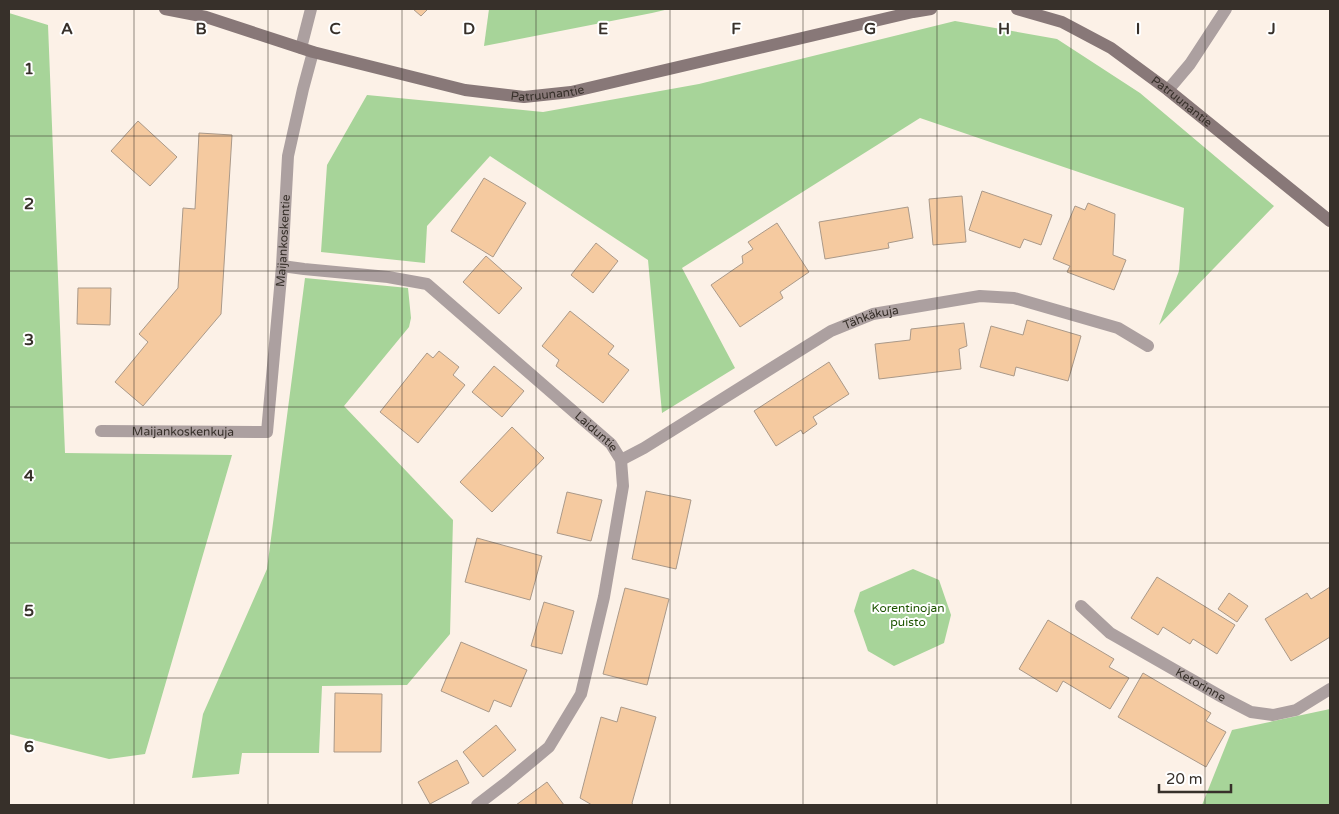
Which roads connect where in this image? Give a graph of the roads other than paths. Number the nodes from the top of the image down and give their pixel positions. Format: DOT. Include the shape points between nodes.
graph roads {
  1 [pos="165,9"];
  2 [pos="311,9"];
  3 [pos="932,9"];
  4 [pos="1017,9"];
  5 [pos="1226,9"];
  6 [pos="307,50"];
  7 [pos="1168,90"];
  8 [pos="1330,221"];
  9 [pos="282,266"];
  10 [pos="1148,346"];
  11 [pos="101,431"];
  12 [pos="267,432"];
  13 [pos="621,460"];
  14 [pos="1081,606"];
  15 [pos="1330,689"];
  16 [pos="477,805"];
  1 -- 6 [label="street, Patruunantie" via="206,17"];
  2 -- 6 [label="street, Maijankoskentie"];
  3 -- 6 [label="street, Patruunantie" via="571,92 524,97 465,90"];
  4 -- 7 [label="street, Patruunantie" via="1062,22 1111,48"];
  5 -- 7 [label="street" via="1190,64"];
  6 -- 9 [label="street, Maijankoskentie" via="303,89 288,156"];
  7 -- 8 [label="street, Patruunantie"];
  9 -- 12 [label="street, Maijankoskentie"];
  9 -- 13 [label="street, Laiduntie" via="427,284 612,444"];
  10 -- 13 [label="street, Tähkäkuja" via="1118,328 1014,298 980,296 873,314 832,331"];
  11 -- 12 [label="street, Maijankoskenkuja"];
  13 -- 16 [label="street, Laiduntie" via="623,486 604,598 581,694 549,747"];
  14 -- 15 [label="street, Ketorinne" via="1110,633 1251,712 1273,715 1296,710"];
}
